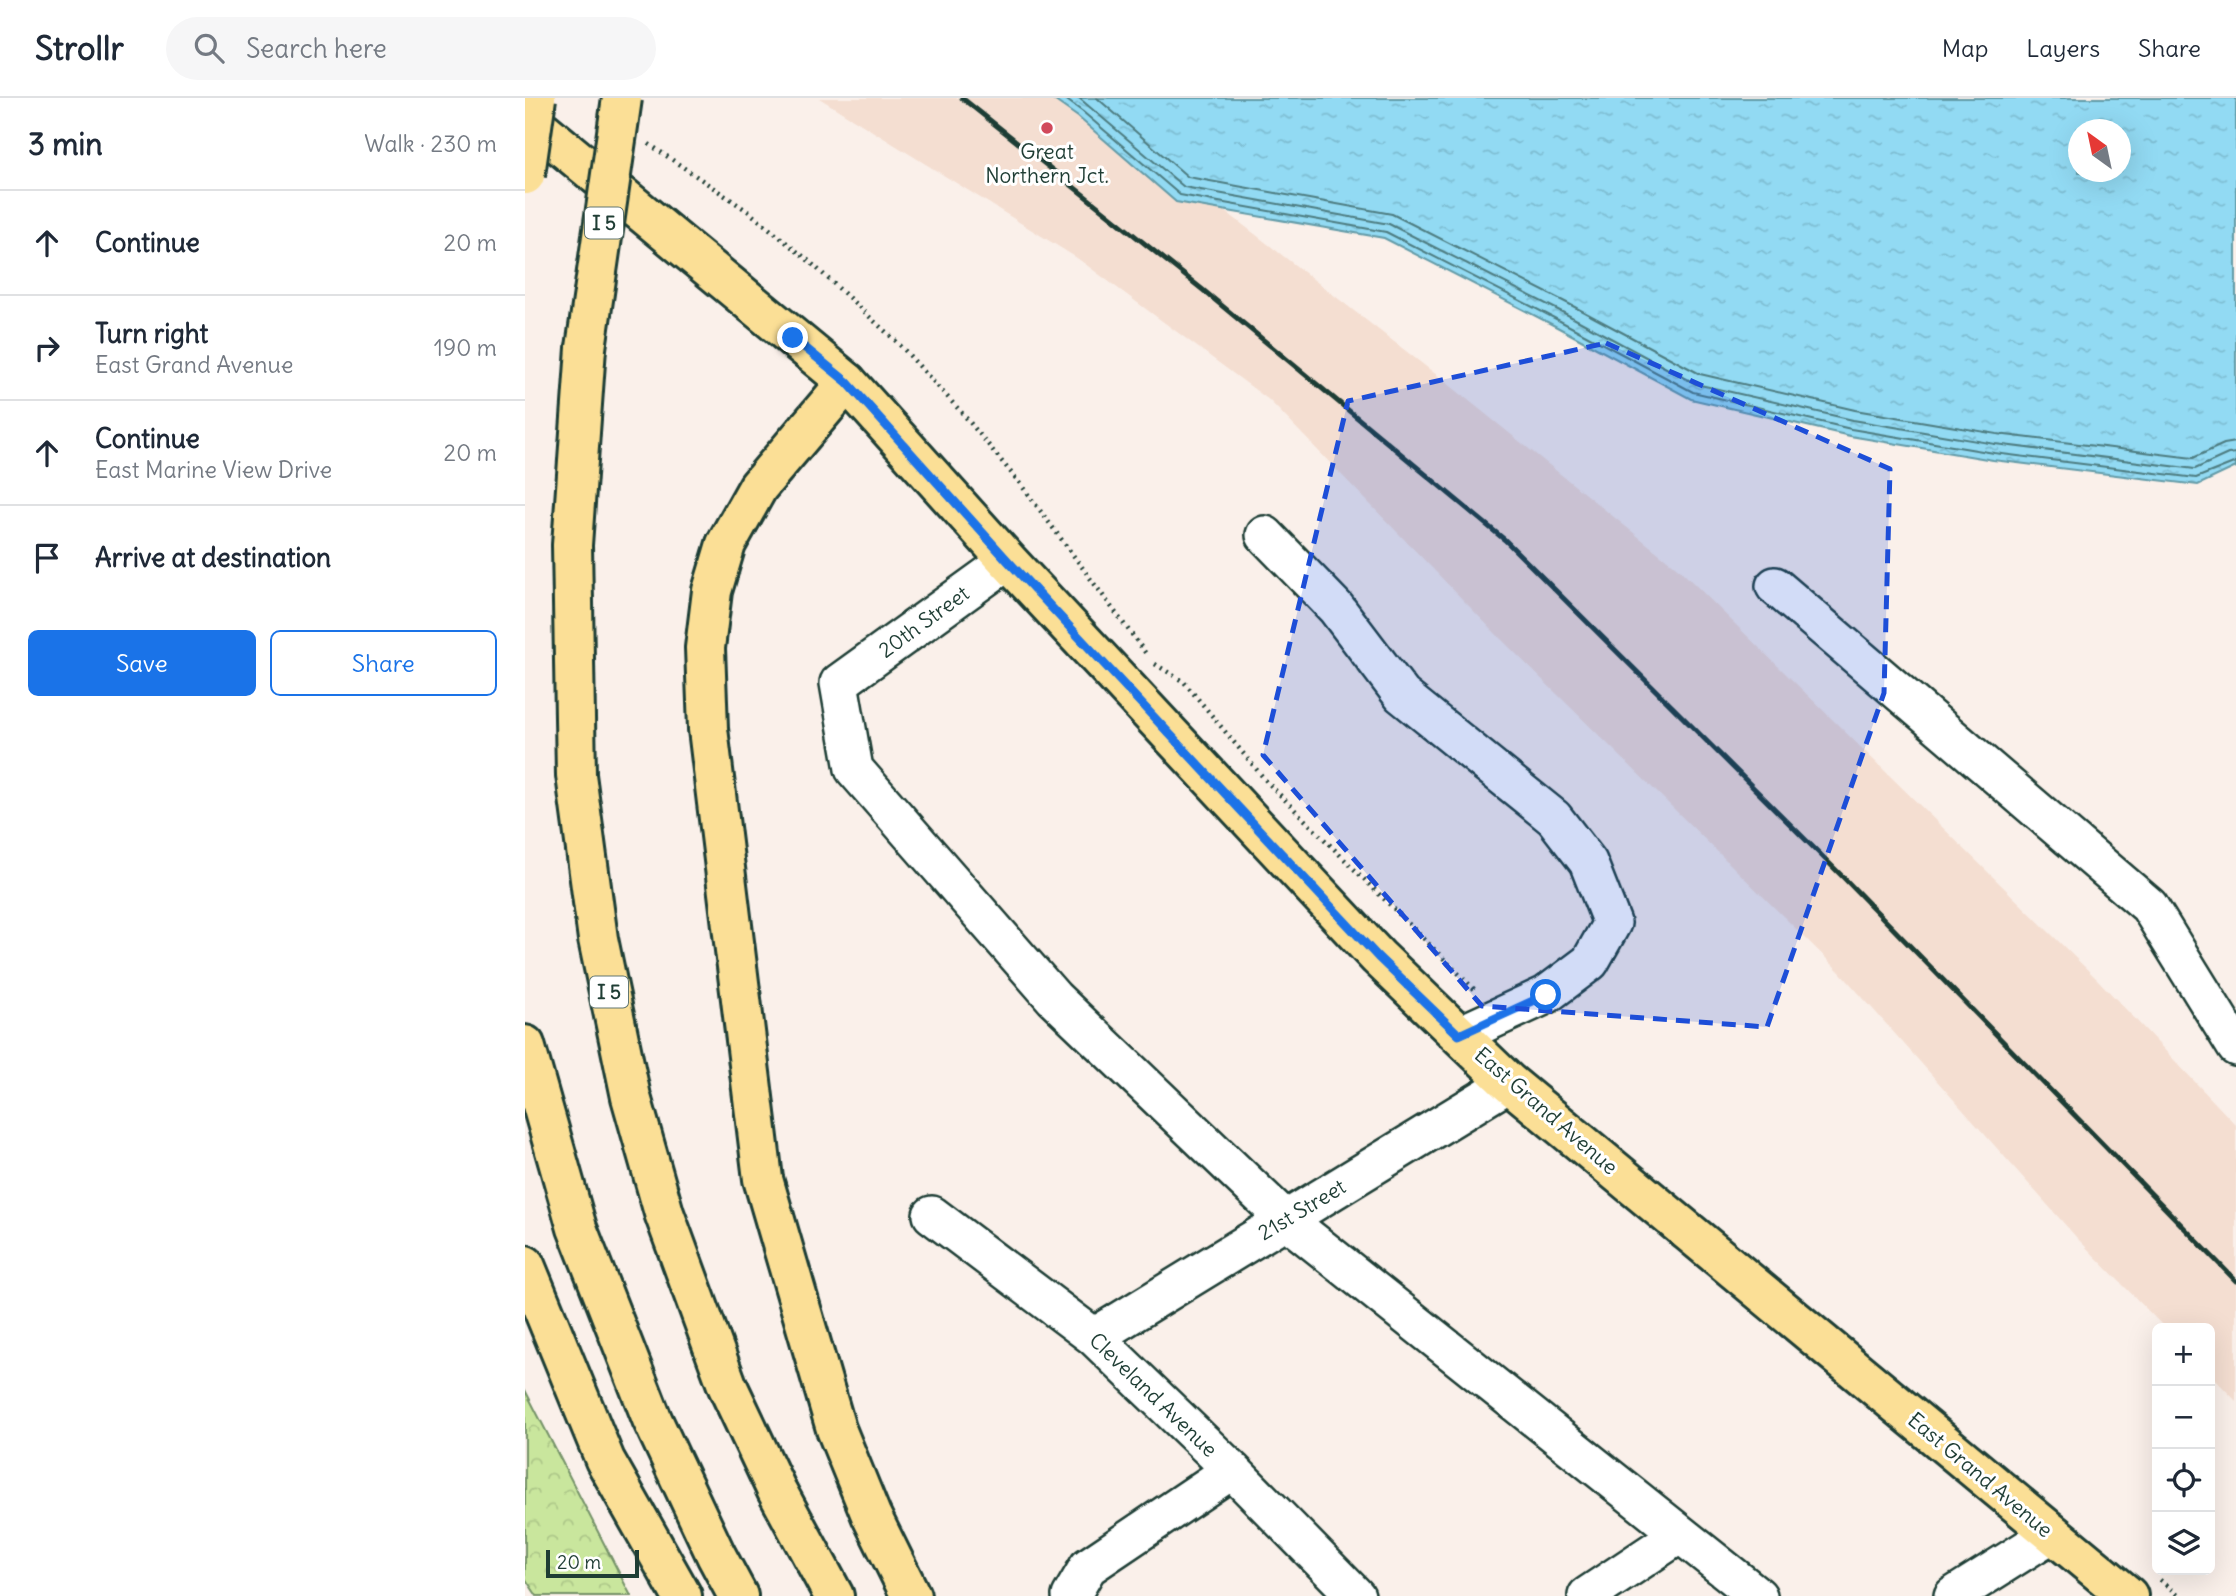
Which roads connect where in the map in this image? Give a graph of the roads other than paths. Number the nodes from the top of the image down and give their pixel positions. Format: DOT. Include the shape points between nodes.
graph roads {
  1 [pos="536,98"];
  2 [pos="622,98"];
  3 [pos="525,116"];
  4 [pos="525,175"];
  5 [pos="847,382"];
  6 [pos="1265,535"];
  7 [pos="1008,561"];
  8 [pos="1775,586"];
  9 [pos="1459,1035"];
  10 [pos="525,1045"];
  11 [pos="2236,1047"];
  12 [pos="1509,1083"];
  13 [pos="932,1216"];
  14 [pos="1286,1220"];
  15 [pos="525,1265"];
  16 [pos="1094,1337"];
  17 [pos="1232,1470"];
  18 [pos="1680,1534"];
  19 [pos="2051,1534"];
  20 [pos="2143,1587"];
  21 [pos="682,1596"];
  22 [pos="739,1596"];
  23 [pos="834,1596"];
  24 [pos="911,1596"];
  25 [pos="1070,1596"];
  26 [pos="1356,1596"];
  27 [pos="1587,1596"];
  28 [pos="1758,1596"];
  29 [pos="1953,1596"];
  1 -- 4 [label="main road, bridge"];
  2 -- 23 [label="main road, I 5, bridge" via="586,348 572,544 576,775 598,939 631,1097 664,1213 727,1385"];
  3 -- 5 [label="main road, East Grand Avenue"];
  5 -- 7 [label="main road, East Grand Avenue"];
  5 -- 24 [label="main road" via="758,487 726,544 712,592 705,648 708,729 763,1179 836,1429"];
  6 -- 9 [label="street" via="1336,608 1402,695 1554,818 1588,862 1612,923 1590,962 1546,995"];
  7 -- 9 [label="main road, East Grand Avenue" via="1378,957"];
  7 -- 14 [label="street, 20th Street" via="839,683 854,769 1053,998"];
  8 -- 11 [label="street" via="2149,906"];
  9 -- 12 [label="main road, East Grand Avenue"];
  10 -- 22 [label="main road" via="577,1228 652,1419"];
  12 -- 14 [label="street, 21st Street"];
  12 -- 19 [label="main road, East Grand Avenue"];
  13 -- 16 [label="street, Cleveland Avenue"];
  14 -- 16 [label="street, 21st Street"];
  14 -- 18 [label="street"];
  15 -- 21 [label="main road" via="605,1461"];
  16 -- 17 [label="street, Cleveland Avenue"];
  17 -- 25 [label="street" via="1088,1567"];
  17 -- 26 [label="street, Cleveland Avenue"];
  18 -- 27 [label="street"];
  18 -- 28 [label="street"];
  19 -- 20 [label="main road, East Grand Avenue"];
  19 -- 29 [label="street"];
}
